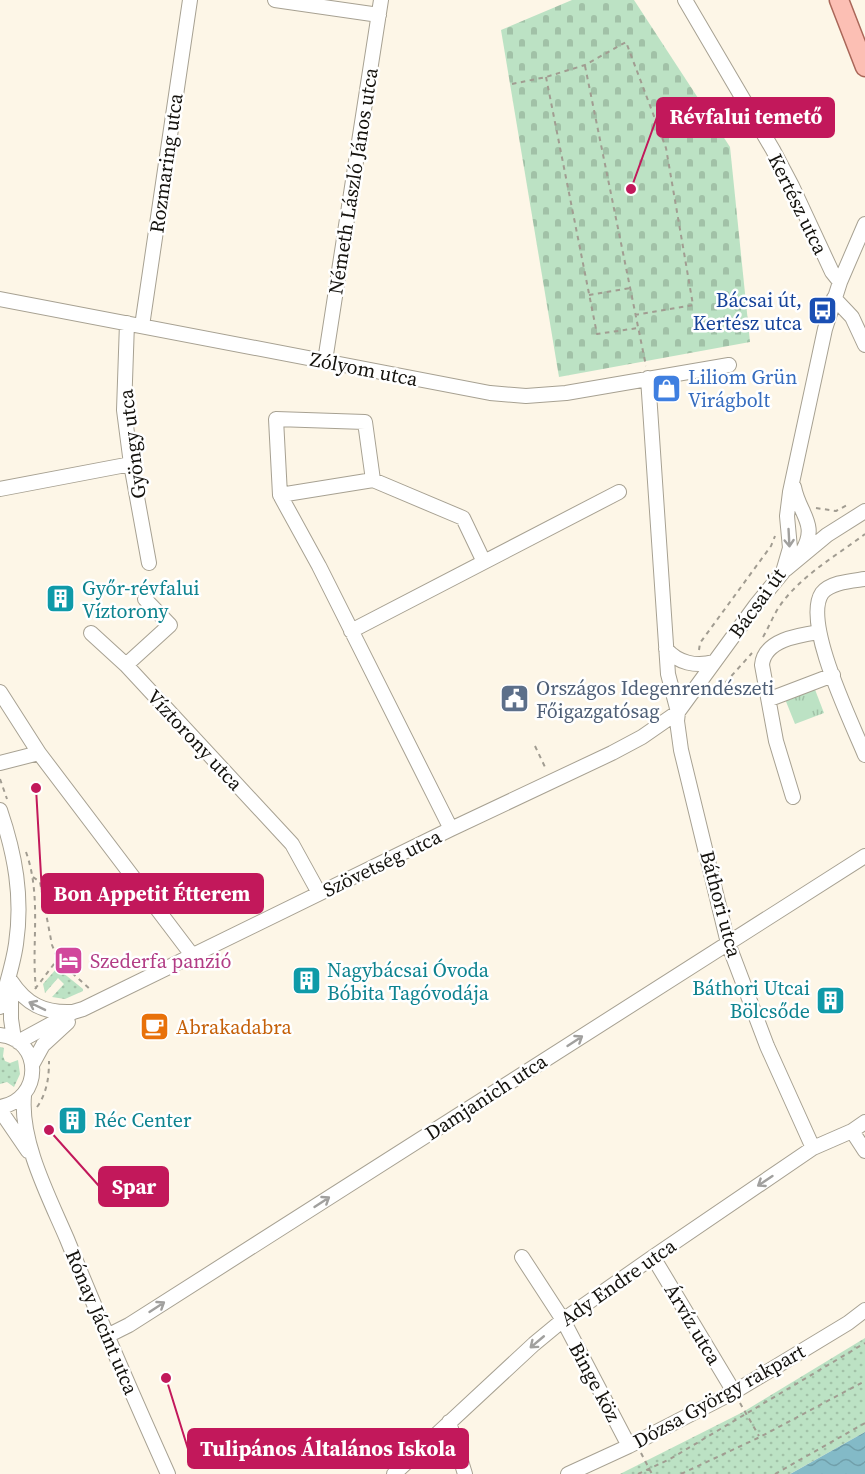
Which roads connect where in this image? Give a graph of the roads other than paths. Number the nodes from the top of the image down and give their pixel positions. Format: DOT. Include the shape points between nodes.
graph roads {
  1 [pos="190,0"];
  2 [pos="275,0"];
  3 [pos="381,0"];
  4 [pos="685,0"];
  5 [pos="839,0"];
  6 [pos="379,15"];
  7 [pos="865,67"];
  8 [pos="865,224"];
  9 [pos="840,282"];
  10 [pos="834,298"];
  11 [pos="0,299"];
  12 [pos="859,315"];
  13 [pos="127,323"];
  14 [pos="142,326"];
  15 [pos="865,345"];
  16 [pos="325,361"];
  17 [pos="729,365"];
  18 [pos="648,378"];
  19 [pos="131,464"];
  20 [pos="792,479"];
  21 [pos="373,480"];
  22 [pos="0,489"];
  23 [pos="619,492"];
  24 [pos="279,495"];
  25 [pos="865,511"];
  26 [pos="808,521"];
  27 [pos="848,521"];
  28 [pos="799,556"];
  29 [pos="484,562"];
  30 [pos="149,563"];
  31 [pos="783,572"];
  32 [pos="865,579"];
  33 [pos="145,598"];
  34 [pos="351,632"];
  35 [pos="819,632"];
  36 [pos="91,633"];
  37 [pos="666,649"];
  38 [pos="714,662"];
  39 [pos="126,665"];
  40 [pos="833,675"];
  41 [pos="0,692"];
  42 [pos="770,699"];
  43 [pos="678,712"];
  44 [pos="39,753"];
  45 [pos="865,755"];
  46 [pos="0,763"];
  47 [pos="793,797"];
  48 [pos="0,810"];
  49 [pos="451,829"];
  50 [pos="865,856"];
  51 [pos="320,893"];
  52 [pos="728,943"];
  53 [pos="192,955"];
  54 [pos="11,976"];
  55 [pos="80,1005"];
  56 [pos="0,1007"];
  57 [pos="11,1039"];
  58 [pos="32,1065"];
  59 [pos="24,1096"];
  60 [pos="0,1109"];
  61 [pos="865,1122"];
  62 [pos="852,1131"];
  63 [pos="813,1148"];
  64 [pos="865,1150"];
  65 [pos="38,1169"];
  66 [pos="522,1257"];
  67 [pos="653,1257"];
  68 [pos="865,1310"];
  69 [pos="563,1320"];
  70 [pos="107,1336"];
  71 [pos="734,1392"];
  72 [pos="449,1422"];
  73 [pos="632,1444"];
  74 [pos="168,1474"];
  75 [pos="394,1474"];
  76 [pos="465,1474"];
  77 [pos="568,1474"];
  1 -- 14 [label="street, Rozmaring utca"];
  2 -- 6 [label="street"];
  3 -- 6 [label="street, Németh László János utca"];
  4 -- 9 [label="street, Kertész utca" via="773,150"];
  5 -- 7 [label="main road"];
  6 -- 16 [label="street, Németh László János utca"];
  8 -- 9 [label="street, Bácsai út"];
  9 -- 10 [label="street, Bácsai út"];
  10 -- 12 [label="street"];
  10 -- 20 [label="street, Bácsai út"];
  11 -- 13 [label="street, Zólyom utca"];
  12 -- 15 [label="street"];
  13 -- 14 [label="street, Zólyom utca"];
  13 -- 19 [label="street, Gyöngy utca" via="124,410"];
  14 -- 16 [label="street, Zólyom utca"];
  16 -- 18 [label="street, Zólyom utca" via="490,393 526,396"];
  17 -- 18 [label="street, Zólyom utca"];
  18 -- 37 [label="street, Báthori utca"];
  19 -- 22 [label="street"];
  19 -- 30 [label="street, Gyöngy utca"];
  20 -- 26 [label="street, Bácsai út"];
  20 -- 31 [label="street, Bácsai út, one-way" via="787,516 789,556"];
  21 -- 24 [label="street"];
  21 -- 24 [label="street" via="365,422 276,419"];
  21 -- 29 [label="street" via="463,518"];
  23 -- 29 [label="street"];
  24 -- 34 [label="street"];
  25 -- 27 [label="street"];
  26 -- 27 [label="street"];
  26 -- 28 [label="street, Bácsai út" via="809,537"];
  27 -- 28 [label="street"];
  28 -- 31 [label="street"];
  29 -- 34 [label="street"];
  31 -- 38 [label="street, Bácsai út"];
  32 -- 35 [label="street" via="840,583 823,592 817,605"];
  33 -- 39 [label="street" via="170,625"];
  34 -- 49 [label="street"];
  35 -- 40 [label="street"];
  35 -- 42 [label="street" via="776,644 763,657"];
  36 -- 39 [label="street, Víztorony utca"];
  37 -- 38 [label="street" via="684,662"];
  37 -- 43 [label="street, Báthori utca" via="669,684"];
  38 -- 43 [label="street, Bácsai út"];
  39 -- 51 [label="street, Víztorony utca" via="292,844"];
  40 -- 42 [label="street"];
  40 -- 45 [label="street"];
  41 -- 44 [label="street"];
  42 -- 47 [label="street" via="776,741"];
  43 -- 49 [label="street, Szövetség utca" via="612,753"];
  43 -- 52 [label="street, Báthori utca" via="681,750"];
  44 -- 46 [label="street"];
  44 -- 53 [label="street"];
  48 -- 54 [label="street" via="14,857 19,897"];
  49 -- 51 [label="street, Szövetség utca"];
  50 -- 52 [label="street, Damjanich utca"];
  51 -- 53 [label="street, Szövetség utca"];
  52 -- 63 [label="street, Báthori utca" via="767,1046"];
  70 -- 52 [label="street, Damjanich utca, one-way"];
  53 -- 55 [label="street, Szövetség utca"];
  55 -- 54 [label="street, one-way" via="57,1012 33,1005 21,995"];
  54 -- 56 [label="street"];
  54 -- 57 [label="street"];
  55 -- 57 [label="street, Szövetség utca"];
  55 -- 58 [label="street, Szövetség utca" via="43,1045"];
  57 -- 58 [label="street" via="30,1056"];
  58 -- 59 [label="street" via="33,1076"];
  59 -- 60 [label="street"];
  59 -- 65 [label="street, Rónay Jácint utca" via="25,1121"];
  60 -- 65 [label="street, Rónay Jácint utca"];
  61 -- 62 [label="street, Ady Endre utca"];
  62 -- 63 [label="street, Ady Endre utca"];
  62 -- 64 [label="street"];
  63 -- 67 [label="street, Ady Endre utca, one-way"];
  65 -- 70 [label="street, Rónay Jácint utca"];
  66 -- 69 [label="street, Binge köz"];
  67 -- 69 [label="street, Ady Endre utca"];
  67 -- 71 [label="street, Árvíz utca"];
  68 -- 71 [label="street, Dózsa György rakpart"];
  69 -- 72 [label="street, Ady Endre utca, one-way"];
  69 -- 73 [label="street, Binge köz"];
  70 -- 74 [label="street, Rónay Jácint utca"];
  71 -- 73 [label="street, Dózsa György rakpart"];
  72 -- 75 [label="street, Ady Endre utca"];
  72 -- 76 [label="street"];
  73 -- 77 [label="street, Dózsa György rakpart"];
}
